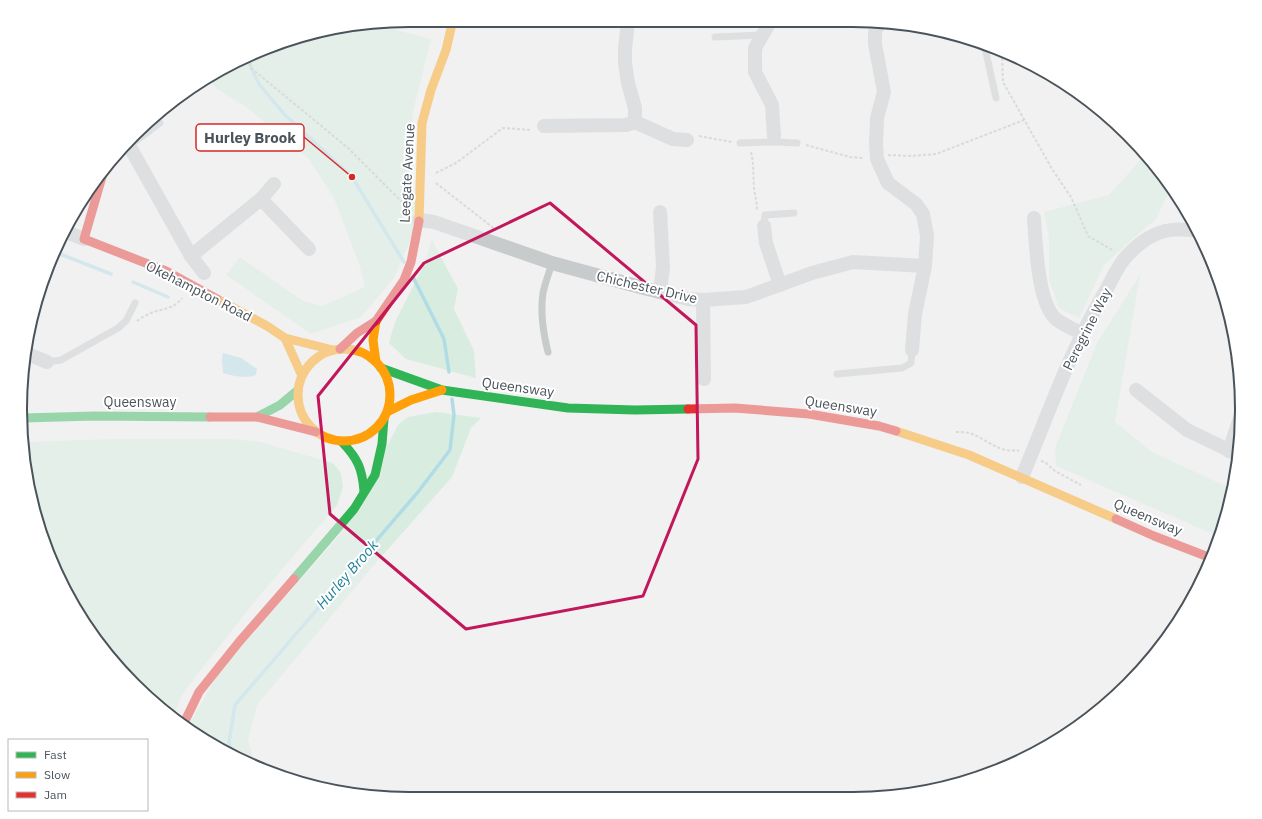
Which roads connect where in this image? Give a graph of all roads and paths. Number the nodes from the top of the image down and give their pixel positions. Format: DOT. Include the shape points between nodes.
graph roads {
  1 [pos="451,27"];
  2 [pos="628,27"];
  3 [pos="767,27"];
  4 [pos="877,28"];
  5 [pos="762,35"];
  6 [pos="715,37"];
  7 [pos="986,51"];
  8 [pos="1002,57"];
  9 [pos="251,61"];
  10 [pos="996,98"];
  11 [pos="1024,120"];
  12 [pos="635,122"];
  13 [pos="160,123"];
  14 [pos="540,128"];
  15 [pos="140,138"];
  16 [pos="692,138"];
  17 [pos="775,139"];
  18 [pos="740,143"];
  19 [pos="749,143"];
  20 [pos="797,143"];
  21 [pos="130,148"];
  22 [pos="877,156"];
  23 [pos="424,177"];
  24 [pos="274,184"];
  25 [pos="99,186"];
  26 [pos="261,199"];
  27 [pos="660,212"];
  28 [pos="794,213"];
  29 [pos="1034,218"];
  30 [pos="420,220"];
  31 [pos="764,226"];
  32 [pos="1190,230"];
  33 [pos="70,233"];
  34 [pos="502,234"];
  35 [pos="84,239"];
  36 [pos="309,249"];
  37 [pos="191,256"];
  38 [pos="1125,258"];
  39 [pos="552,263"];
  40 [pos="924,266"];
  41 [pos="204,273"];
  42 [pos="780,285"];
  43 [pos="660,292"];
  44 [pos="703,300"];
  45 [pos="135,303"];
  46 [pos="376,321"];
  47 [pos="1083,334"];
  48 [pos="285,338"];
  49 [pos="337,350"];
  50 [pos="912,350"];
  51 [pos="548,352"];
  52 [pos="31,355"];
  53 [pos="47,362"];
  54 [pos="379,365"];
  55 [pos="837,374"];
  56 [pos="302,376"];
  57 [pos="704,379"];
  58 [pos="298,390"];
  59 [pos="444,390"];
  60 [pos="1136,390"];
  61 [pos="386,416"];
  62 [pos="256,417"];
  63 [pos="27,418"];
  64 [pos="316,432"];
  65 [pos="342,442"];
  66 [pos="1233,452"];
  67 [pos="1022,477"];
  68 [pos="364,491"];
  69 [pos="1206,556"];
  70 [pos="186,720"];
  1 -- 23 [label="main road, Leegate Avenue" via="422,123"];
  2 -- 12 [label="street" via="624,64 635,108"];
  3 -- 5 [label="street"];
  4 -- 22 [label="street" via="875,44 884,92 877,118"];
  5 -- 6 [label="lane"];
  5 -- 17 [label="street" via="755,48 755,72 772,105"];
  7 -- 10 [label="lane"];
  8 -- 11 [label="path" via="1003,82"];
  9 -- 30 [label="path" via="252,68 348,148"];
  11 -- 22 [label="path" via="936,154"];
  11 -- 38 [label="path" via="1052,169 1072,197 1088,236"];
  12 -- 14 [label="street" via="626,125"];
  12 -- 16 [label="street" via="673,139"];
  13 -- 15 [label="lane"];
  14 -- 23 [label="path" via="503,128 456,163"];
  16 -- 18 [label="path"];
  17 -- 19 [label="lane"];
  17 -- 20 [label="lane"];
  18 -- 19 [label="lane"];
  19 -- 31 [label="path" via="758,222"];
  20 -- 22 [label="path" via="850,157"];
  21 -- 37 [label="street"];
  22 -- 40 [label="street" via="888,183 916,204 924,214 927,236"];
  23 -- 30 [label="main road, Leegate Avenue"];
  23 -- 34 [label="path"];
  24 -- 26 [label="street"];
  25 -- 35 [label="main road"];
  26 -- 36 [label="street"];
  26 -- 37 [label="street"];
  27 -- 43 [label="street" via="663,267"];
  28 -- 31 [label="lane" via="765,215"];
  29 -- 47 [label="street" via="1041,286 1047,305 1056,319"];
  30 -- 39 [label="street, Chichester Drive" via="434,222"];
  30 -- 46 [label="main road, Leegate Avenue" via="405,277"];
  31 -- 42 [label="street" via="766,243"];
  32 -- 38 [label="street, Peregrine Way" via="1169,230 1158,234"];
  33 -- 35 [label="street, Okehampton Road"];
  35 -- 48 [label="main road, Okehampton Road" via="166,271 268,326"];
  37 -- 41 [label="street"];
  38 -- 47 [label="street, Peregrine Way"];
  39 -- 43 [label="street, Chichester Drive"];
  39 -- 51 [label="lane" via="543,292 542,313"];
  40 -- 42 [label="street, Chichester Drive" via="853,262"];
  40 -- 50 [label="street" via="915,314"];
  42 -- 44 [label="street, Chichester Drive" via="746,297"];
  43 -- 44 [label="street, Chichester Drive"];
  44 -- 57 [label="street"];
  45 -- 53 [label="lane" via="126,321 118,328 61,360"];
  46 -- 49 [label="main road, Leegate Avenue"];
  46 -- 54 [label="main road, Leegate Avenue" via="373,340"];
  47 -- 67 [label="street, Peregrine Way" via="1056,392"];
  48 -- 49 [label="main road, Okehampton Road"];
  48 -- 56 [label="main road"];
  49 -- 54 [label="main road" via="353,350 366,354"];
  49 -- 56 [label="main road" via="320,356 310,364"];
  50 -- 55 [label="lane" via="911,363 902,368"];
  52 -- 53 [label="street"];
  54 -- 59 [label="main road, Queensway"];
  54 -- 61 [label="main road" via="388,381 390,397"];
  56 -- 58 [label="main road"];
  58 -- 62 [label="main road" via="280,405"];
  58 -- 64 [label="main road" via="299,406 305,421"];
  59 -- 61 [label="main road" via="411,400"];
  59 -- 67 [label="main road, Queensway" via="568,408 734,408 809,414 879,426 969,455"];
  60 -- 66 [label="street" via="1187,430"];
  61 -- 65 [label="main road" via="373,432 359,439"];
  61 -- 68 [label="main road" via="375,475"];
  62 -- 63 [label="main road, Queensway"];
  62 -- 64 [label="main road"];
  64 -- 65 [label="main road"];
  65 -- 68 [label="main road" via="357,456 362,469"];
  67 -- 69 [label="main road, Queensway" via="1154,536"];
  68 -- 70 [label="main road" via="354,509 199,692"];
}
